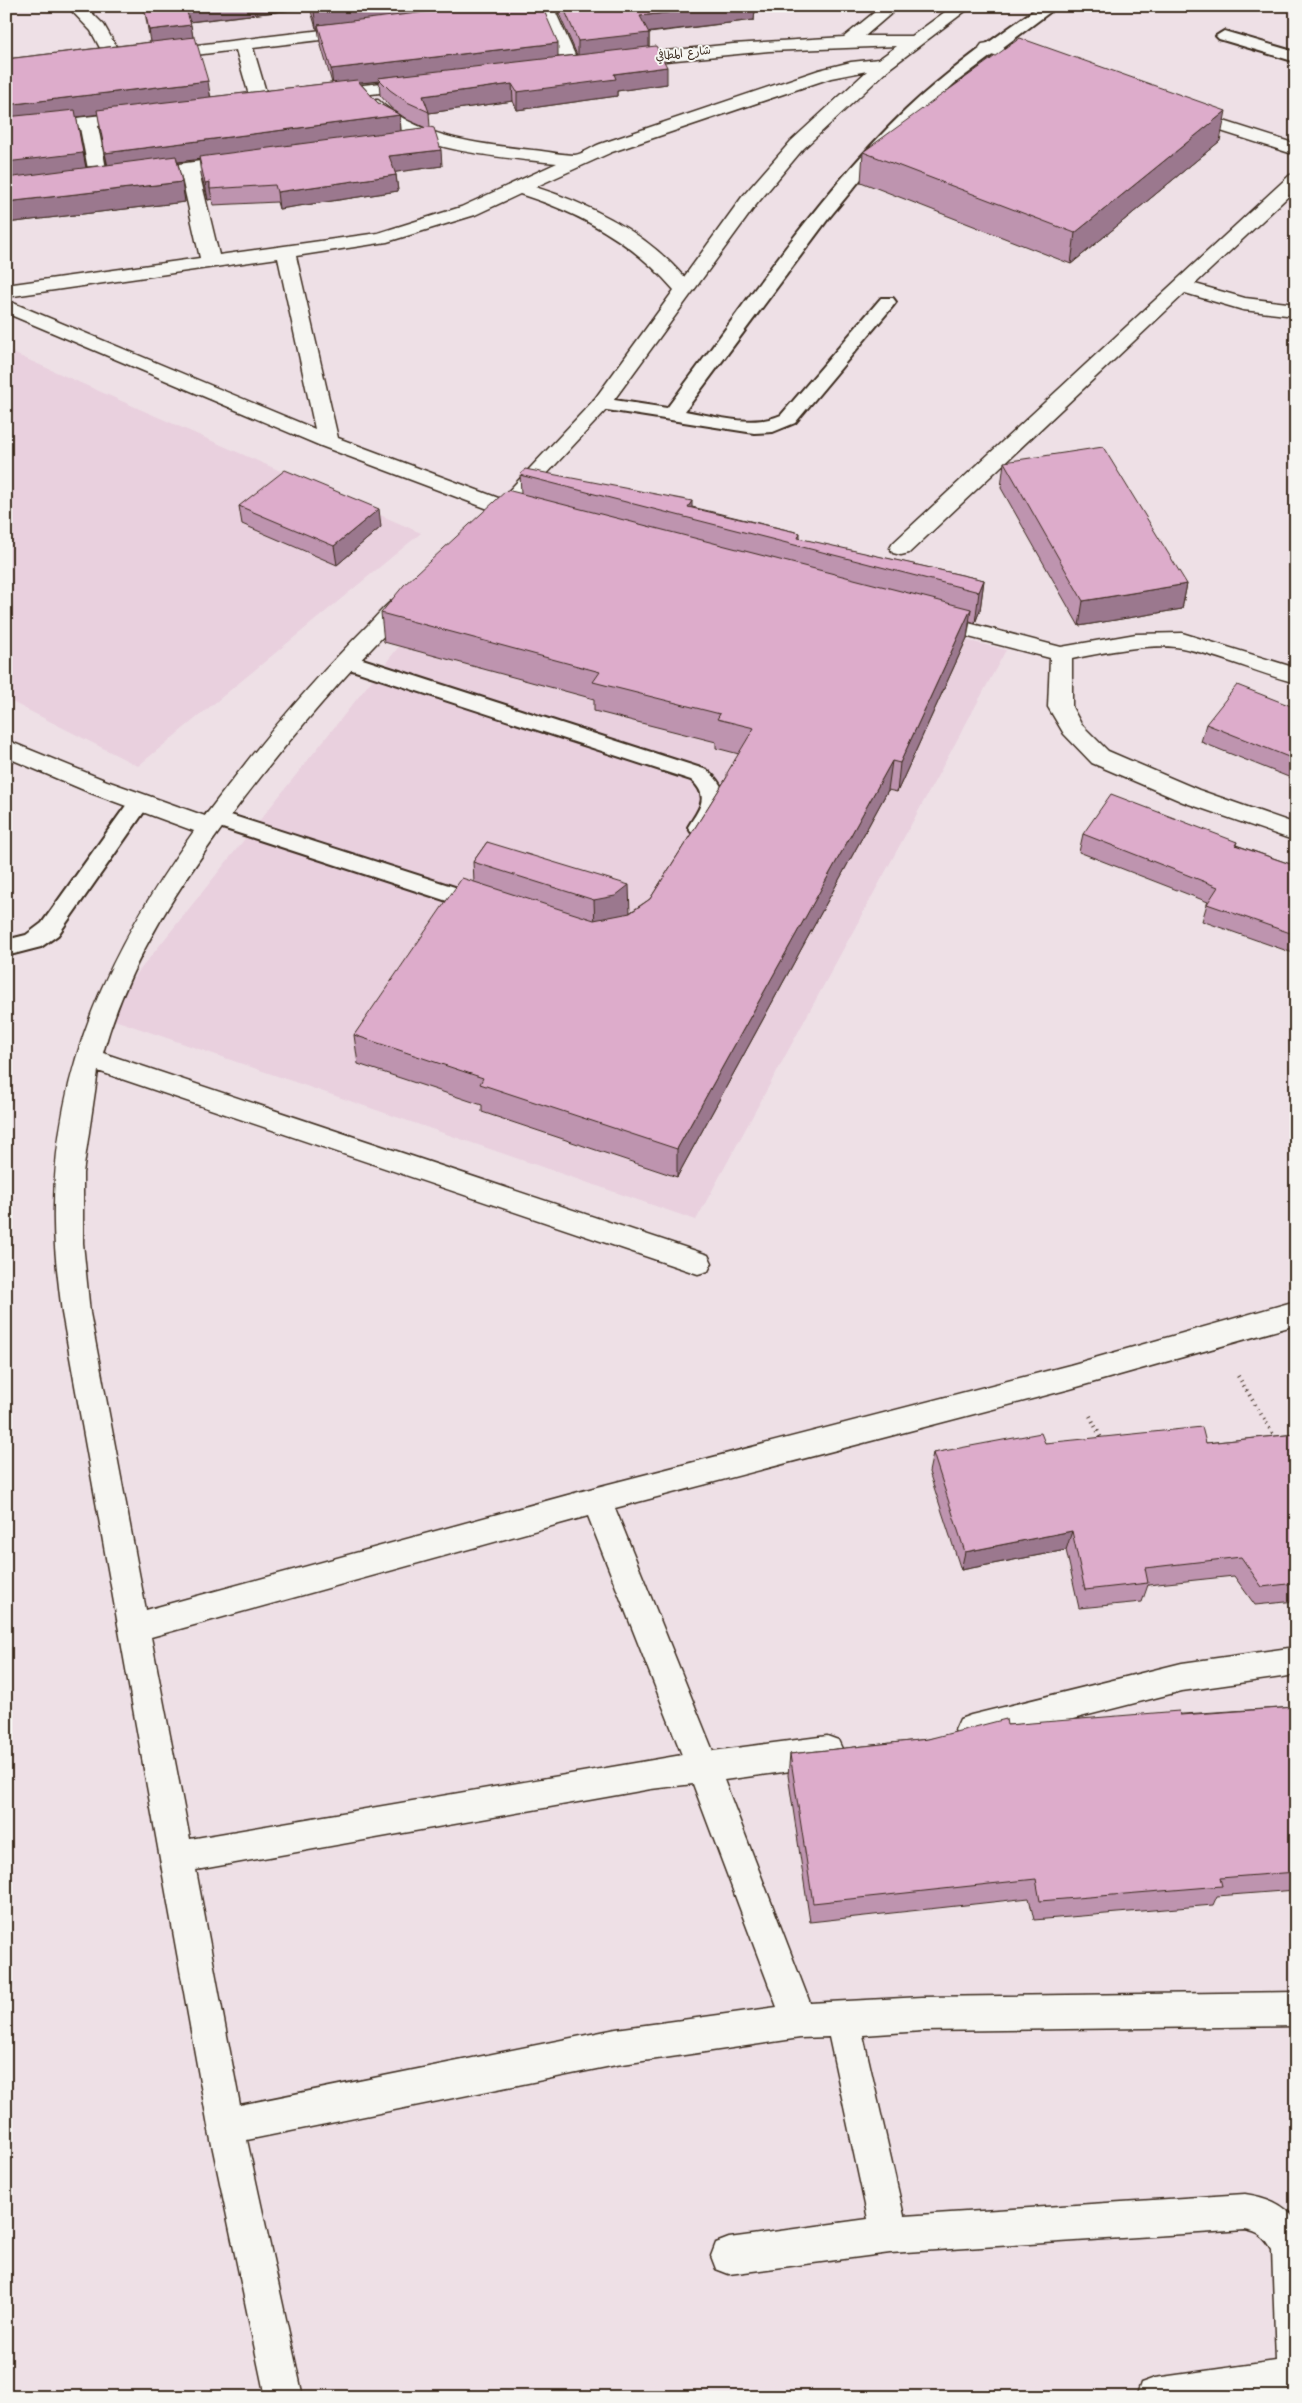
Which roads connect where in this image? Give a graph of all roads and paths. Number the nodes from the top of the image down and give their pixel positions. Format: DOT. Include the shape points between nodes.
graph roads {
  1 [pos="74,6"];
  2 [pos="568,6"];
  3 [pos="964,6"];
  4 [pos="1051,6"];
  5 [pos="887,8"];
  6 [pos="546,9"];
  7 [pos="488,16"];
  8 [pos="371,29"];
  9 [pos="1224,36"];
  10 [pos="849,41"];
  11 [pos="914,41"];
  12 [pos="244,44"];
  13 [pos="988,48"];
  14 [pos="151,55"];
  15 [pos="132,57"];
  16 [pos="1296,57"];
  17 [pos="114,59"];
  18 [pos="94,62"];
  19 [pos="611,62"];
  20 [pos="591,64"];
  21 [pos="884,64"];
  22 [pos="572,66"];
  23 [pos="552,68"];
  24 [pos="1053,70"];
  25 [pos="434,82"];
  26 [pos="365,90"];
  27 [pos="308,96"];
  28 [pos="279,100"];
  29 [pos="260,102"];
  30 [pos="241,104"];
  31 [pos="1174,110"];
  32 [pos="155,114"];
  33 [pos="88,122"];
  34 [pos="6,131"];
  35 [pos="430,138"];
  36 [pos="391,142"];
  37 [pos="1296,150"];
  38 [pos="256,159"];
  39 [pos="575,160"];
  40 [pos="188,168"];
  41 [pos="114,177"];
  42 [pos="1296,179"];
  43 [pos="80,181"];
  44 [pos="519,188"];
  45 [pos="286,252"];
  46 [pos="212,262"];
  47 [pos="1181,286"];
  48 [pos="6,291"];
  49 [pos="685,291"];
  50 [pos="887,302"];
  51 [pos="6,306"];
  52 [pos="1296,310"];
  53 [pos="601,404"];
  54 [pos="672,415"];
  55 [pos="328,442"];
  56 [pos="504,509"];
  57 [pos="543,519"];
  58 [pos="476,536"];
  59 [pos="901,548"];
  60 [pos="426,582"];
  61 [pos="917,617"];
  62 [pos="1061,654"];
  63 [pos="347,661"];
  64 [pos="1296,676"];
  65 [pos="6,748"];
  66 [pos="140,802"];
  67 [pos="212,823"];
  68 [pos="1296,833"];
  69 [pos="687,846"];
  70 [pos="506,912"];
  71 [pos="6,948"];
  72 [pos="89,1058"];
  73 [pos="698,1263"];
  74 [pos="1296,1313"];
  75 [pos="1213,1335"];
  76 [pos="1070,1377"];
  77 [pos="1105,1446"];
  78 [pos="1280,1446"];
  79 [pos="597,1500"];
  80 [pos="133,1628"];
  81 [pos="1296,1661"];
  82 [pos="943,1737"];
  83 [pos="859,1748"];
  84 [pos="703,1767"];
  85 [pos="175,1858"];
  86 [pos="1296,2009"];
  87 [pos="842,2018"];
  88 [pos="800,2021"];
  89 [pos="226,2126"];
  90 [pos="890,2235"];
  91 [pos="729,2256"];
  92 [pos="1296,2377"];
  93 [pos="284,2397"];
  94 [pos="1155,2397"];
  1 -- 17 [label="street" via="98,29"];
  2 -- 6 [label="street"];
  3 -- 11 [label="street"];
  4 -- 13 [label="lane"];
  5 -- 10 [label="street"];
  6 -- 7 [label="street"];
  6 -- 22 [label="street"];
  8 -- 12 [label="street"];
  9 -- 16 [label="lane"];
  10 -- 11 [label="street, شارع المطافي"];
  10 -- 19 [label="street, شارع المطافي" via="739,47"];
  11 -- 21 [label="street"];
  12 -- 14 [label="street"];
  12 -- 29 [label="street"];
  13 -- 24 [label="street"];
  13 -- 54 [label="lane" via="924,101 866,160"];
  15 -- 17 [label="street"];
  17 -- 18 [label="street"];
  20 -- 22 [label="street"];
  21 -- 39 [label="street" via="825,74"];
  21 -- 49 [label="street" via="822,120 774,170"];
  22 -- 23 [label="street"];
  25 -- 26 [label="street"];
  26 -- 27 [label="street"];
  26 -- 35 [label="street" via="375,109 385,117"];
  28 -- 29 [label="street"];
  29 -- 30 [label="street"];
  31 -- 37 [label="street"];
  32 -- 33 [label="street"];
  33 -- 34 [label="street"];
  33 -- 41 [label="street"];
  35 -- 36 [label="street"];
  35 -- 39 [label="street"];
  38 -- 40 [label="street"];
  39 -- 44 [label="street"];
  40 -- 41 [label="street"];
  40 -- 46 [label="street"];
  41 -- 43 [label="street"];
  42 -- 47 [label="street"];
  44 -- 45 [label="street" via="468,211 410,230 380,238"];
  44 -- 49 [label="street" via="572,206 618,229 656,258"];
  45 -- 46 [label="street"];
  45 -- 55 [label="street"];
  46 -- 48 [label="street"];
  47 -- 52 [label="street" via="1243,304"];
  47 -- 59 [label="street"];
  49 -- 53 [label="street"];
  50 -- 54 [label="lane" via="782,423 764,428"];
  51 -- 55 [label="street"];
  53 -- 54 [label="lane"];
  53 -- 56 [label="street"];
  55 -- 56 [label="street"];
  56 -- 57 [label="street"];
  56 -- 58 [label="street"];
  60 -- 63 [label="street"];
  61 -- 62 [label="street"];
  62 -- 64 [label="street" via="1126,642 1182,640"];
  62 -- 68 [label="street" via="1060,707 1072,730 1100,758 1191,796"];
  63 -- 67 [label="street" via="302,710"];
  63 -- 69 [label="lane" via="699,775 707,781 715,797"];
  65 -- 66 [label="street"];
  66 -- 67 [label="street"];
  66 -- 71 [label="lane" via="50,929 33,941"];
  67 -- 70 [label="lane"];
  67 -- 72 [label="street" via="140,930 102,1014"];
  72 -- 73 [label="street"];
  72 -- 80 [label="street" via="69,1176 69,1244 76,1313"];
  74 -- 75 [label="street"];
  75 -- 76 [label="street"];
  75 -- 78 [label="path"];
  76 -- 77 [label="path"];
  76 -- 79 [label="street"];
  79 -- 80 [label="street"];
  79 -- 84 [label="street"];
  80 -- 85 [label="street"];
  81 -- 82 [label="street" via="1182,1677"];
  83 -- 84 [label="street"];
  84 -- 85 [label="street"];
  84 -- 88 [label="street"];
  85 -- 89 [label="street"];
  86 -- 87 [label="street"];
  87 -- 88 [label="street"];
  87 -- 90 [label="street"];
  88 -- 89 [label="street" via="616,2047"];
  89 -- 93 [label="street"];
  90 -- 91 [label="street"];
  90 -- 92 [label="street" via="1245,2212 1260,2214 1274,2221 1290,2250"];
  92 -- 94 [label="street"];
}
